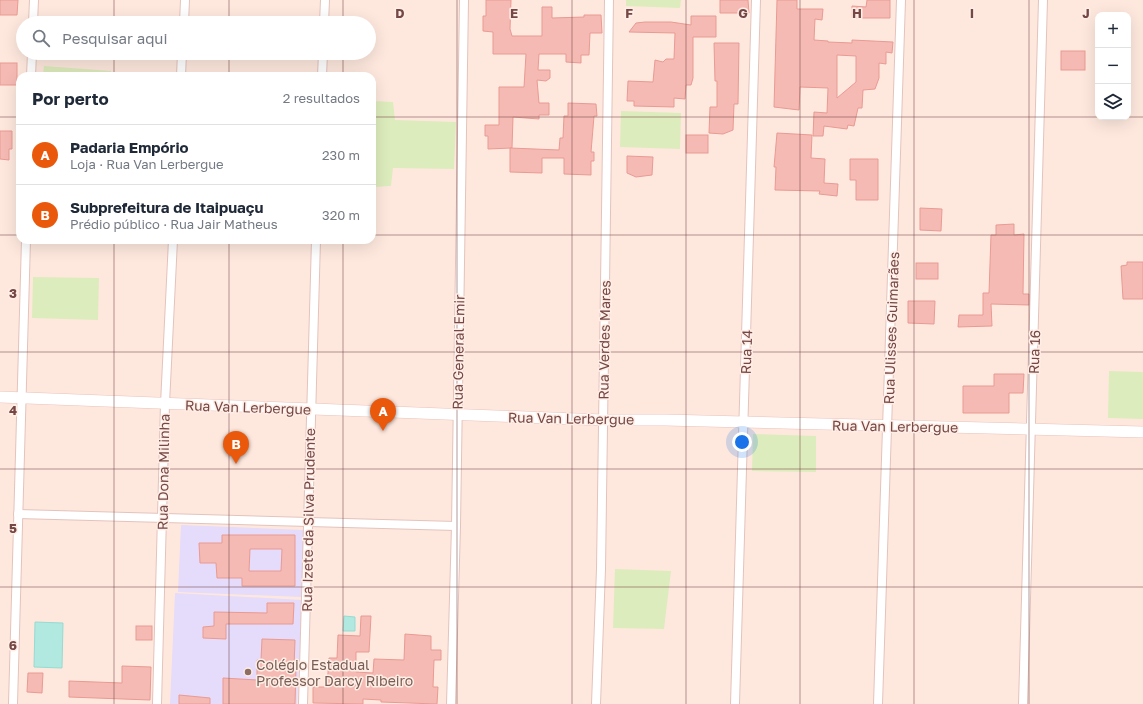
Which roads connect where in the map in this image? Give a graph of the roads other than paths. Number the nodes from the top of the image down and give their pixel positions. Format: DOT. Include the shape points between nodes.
graph roads {
  1 [pos="34,0"];
  2 [pos="185,0"];
  3 [pos="325,0"];
  4 [pos="464,0"];
  5 [pos="609,0"];
  6 [pos="756,0"];
  7 [pos="901,0"];
  8 [pos="1043,0"];
  9 [pos="33,16"];
  10 [pos="184,16"];
  11 [pos="324,16"];
  12 [pos="32,60"];
  13 [pos="182,60"];
  14 [pos="323,60"];
  15 [pos="31,72"];
  16 [pos="181,72"];
  17 [pos="322,72"];
  18 [pos="26,244"];
  19 [pos="173,244"];
  20 [pos="316,244"];
  21 [pos="0,397"];
  22 [pos="22,398"];
  23 [pos="165,404"];
  24 [pos="310,410"];
  25 [pos="457,415"];
  26 [pos="603,420"];
  27 [pos="744,422"];
  28 [pos="888,426"];
  29 [pos="1032,429"];
  30 [pos="1143,432"];
  31 [pos="18,514"];
  32 [pos="162,517"];
  33 [pos="308,522"];
  34 [pos="456,526"];
  35 [pos="13,704"];
  36 [pos="157,704"];
  37 [pos="303,704"];
  38 [pos="451,704"];
  39 [pos="596,704"];
  40 [pos="735,704"];
  41 [pos="878,704"];
  42 [pos="1023,704"];
  1 -- 9 [label="street"];
  2 -- 10 [label="street"];
  3 -- 11 [label="street"];
  4 -- 25 [label="street, Rua General Emir"];
  5 -- 26 [label="street, Rua Verdes Mares"];
  6 -- 27 [label="street, Rua 14"];
  7 -- 28 [label="street, Rua Ulisses Guimarães"];
  8 -- 29 [label="street, Rua 16"];
  12 -- 15 [label="street"];
  13 -- 16 [label="street"];
  14 -- 17 [label="street"];
  18 -- 22 [label="street"];
  19 -- 23 [label="street, Rua Dona Milinha"];
  20 -- 24 [label="street, Rua Izete da Silva Prudente"];
  21 -- 22 [label="street, Rua Van Lerbergue"];
  22 -- 23 [label="street, Rua Van Lerbergue"];
  22 -- 31 [label="street"];
  23 -- 24 [label="street, Rua Van Lerbergue"];
  23 -- 32 [label="street, Rua Dona Milinha"];
  24 -- 25 [label="street, Rua Van Lerbergue"];
  24 -- 33 [label="street, Rua Izete da Silva Prudente"];
  25 -- 26 [label="street, Rua Van Lerbergue"];
  25 -- 34 [label="street, Rua General Emir"];
  26 -- 27 [label="street, Rua Van Lerbergue"];
  26 -- 39 [label="street, Rua Verdes Mares"];
  27 -- 28 [label="street, Rua Van Lerbergue"];
  27 -- 40 [label="street, Rua 14"];
  28 -- 29 [label="street, Rua Van Lerbergue"];
  28 -- 41 [label="street, Rua Ulisses Guimarães"];
  29 -- 30 [label="street, Rua Van Lerbergue"];
  29 -- 42 [label="street, Rua 16"];
  31 -- 32 [label="street"];
  31 -- 35 [label="street"];
  32 -- 33 [label="street"];
  32 -- 36 [label="street, Rua Dona Milinha"];
  33 -- 34 [label="street"];
  33 -- 37 [label="street, Rua Izete da Silva Prudente"];
  34 -- 38 [label="street, Rua General Emir"];
}
